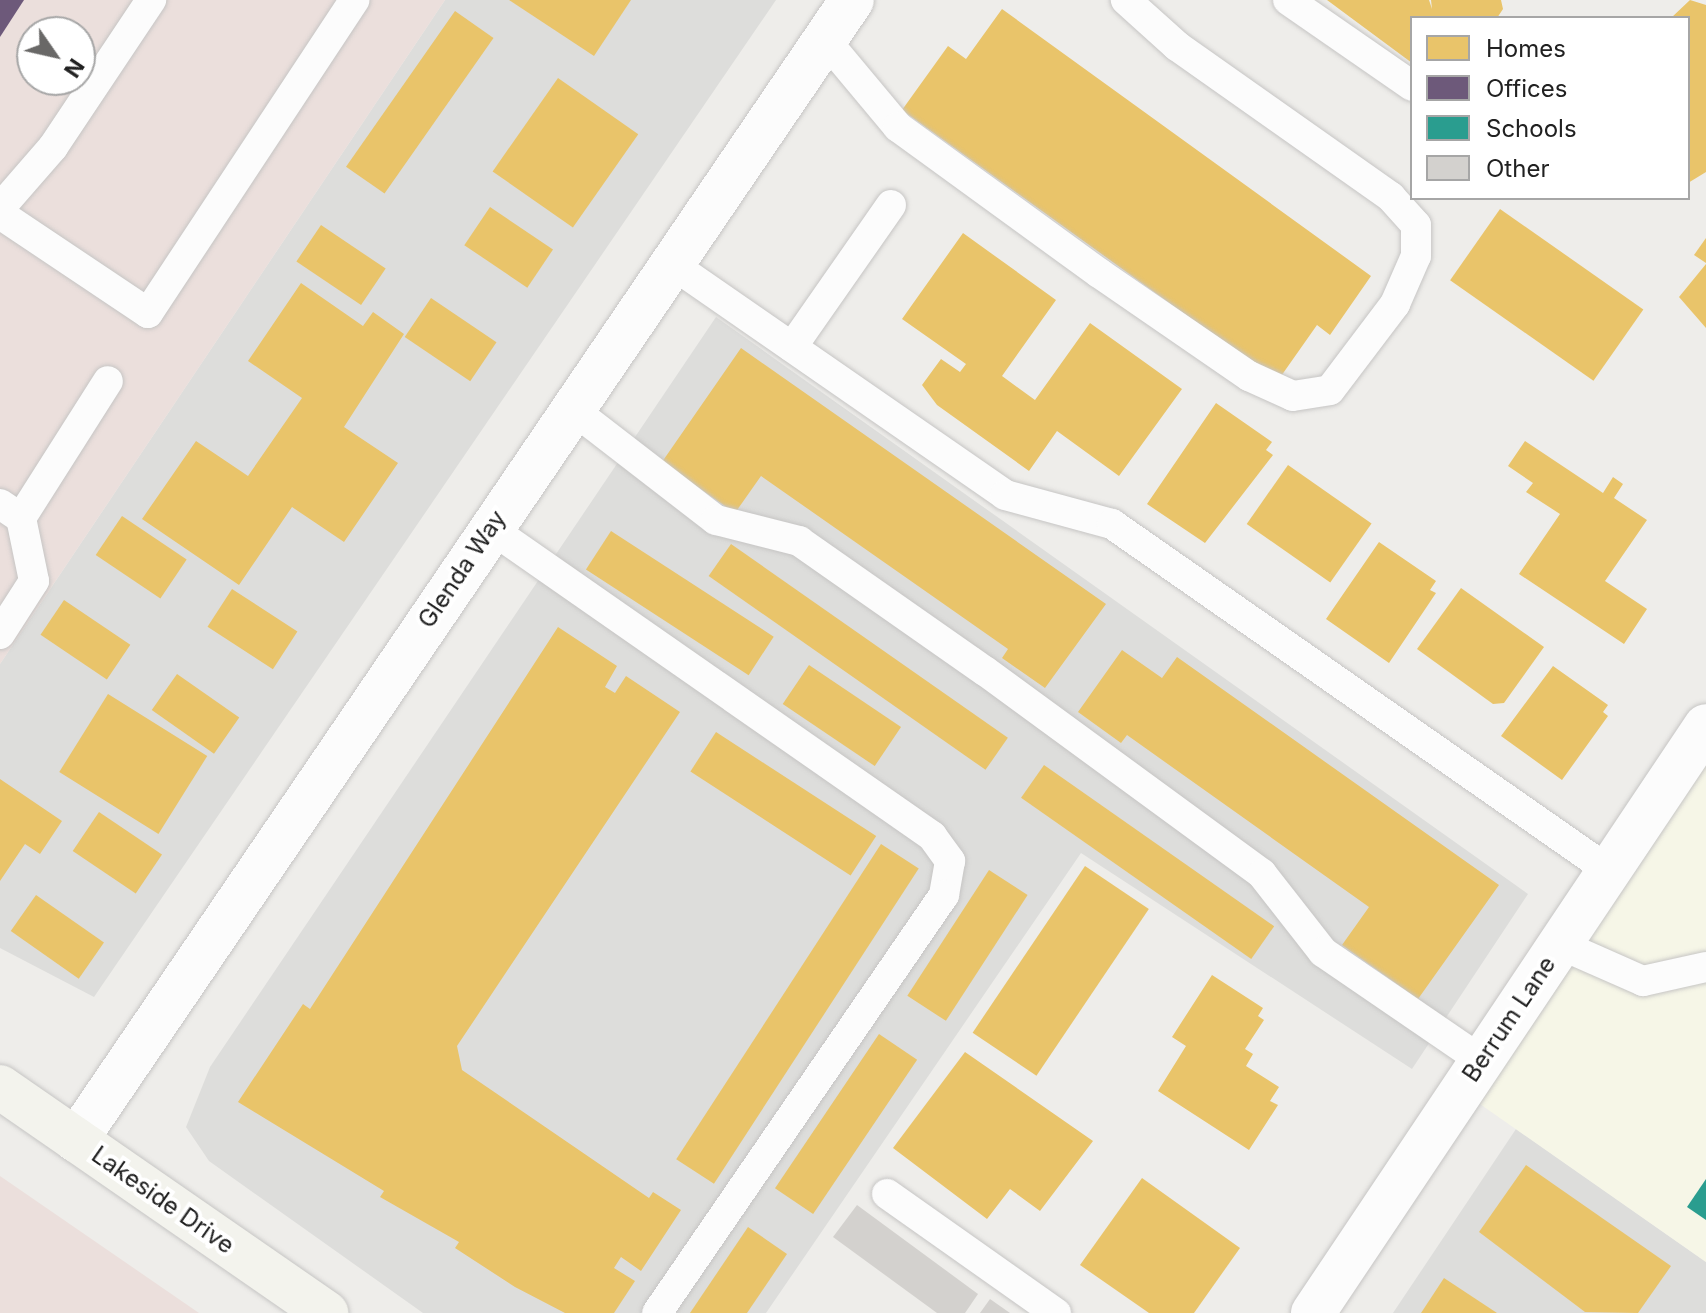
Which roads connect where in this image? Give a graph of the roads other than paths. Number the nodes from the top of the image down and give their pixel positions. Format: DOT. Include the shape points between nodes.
graph roads {
  1 [pos="151,0"];
  2 [pos="354,0"];
  3 [pos="852,0"];
  4 [pos="1126,0"];
  5 [pos="1288,0"];
  6 [pos="822,36"];
  7 [pos="1410,85"];
  8 [pos="891,205"];
  9 [pos="0,208"];
  10 [pos="0,214"];
  11 [pos="669,262"];
  12 [pos="792,347"];
  13 [pos="108,381"];
  14 [pos="571,408"];
  15 [pos="10,511"];
  16 [pos="490,528"];
  17 [pos="0,634"];
  18 [pos="1706,726"];
  19 [pos="1608,870"];
  20 [pos="1559,944"];
  21 [pos="1706,967"];
  22 [pos="1481,1060"];
  23 [pos="0,1087"];
  24 [pos="76,1140"];
  25 [pos="887,1194"];
  26 [pos="326,1313"];
  27 [pos="657,1313"];
  28 [pos="1056,1313"];
  29 [pos="1313,1313"];
  1 -- 9 [label="lane" via="53,147"];
  2 -- 10 [label="lane" via="148,313"];
  3 -- 6 [label="street, Glenda Way"];
  4 -- 6 [label="lane" via="1177,46 1391,197 1416,225 1416,256 1395,304 1330,390 1293,396 1249,376 1099,273 898,127"];
  5 -- 7 [label="lane"];
  6 -- 11 [label="street, Glenda Way"];
  8 -- 12 [label="lane"];
  11 -- 12 [label="lane"];
  11 -- 14 [label="street, Glenda Way"];
  12 -- 19 [label="lane" via="1005,495 1112,524"];
  13 -- 15 [label="lane"];
  14 -- 16 [label="street, Glenda Way"];
  14 -- 22 [label="lane" via="716,520 799,541 985,671 1262,874 1323,952"];
  15 -- 17 [label="lane" via="34,581"];
  16 -- 24 [label="street, Glenda Way"];
  16 -- 27 [label="lane" via="932,836 950,861 944,895"];
  18 -- 19 [label="street, Berrum Lane"];
  19 -- 20 [label="street, Berrum Lane"];
  20 -- 21 [label="lane" via="1643,981"];
  20 -- 22 [label="street, Berrum Lane"];
  22 -- 29 [label="street, Berrum Lane"];
  23 -- 24 [label="street, Lakeside Drive"];
  24 -- 26 [label="street, Lakeside Drive"];
  25 -- 28 [label="lane"];
}
